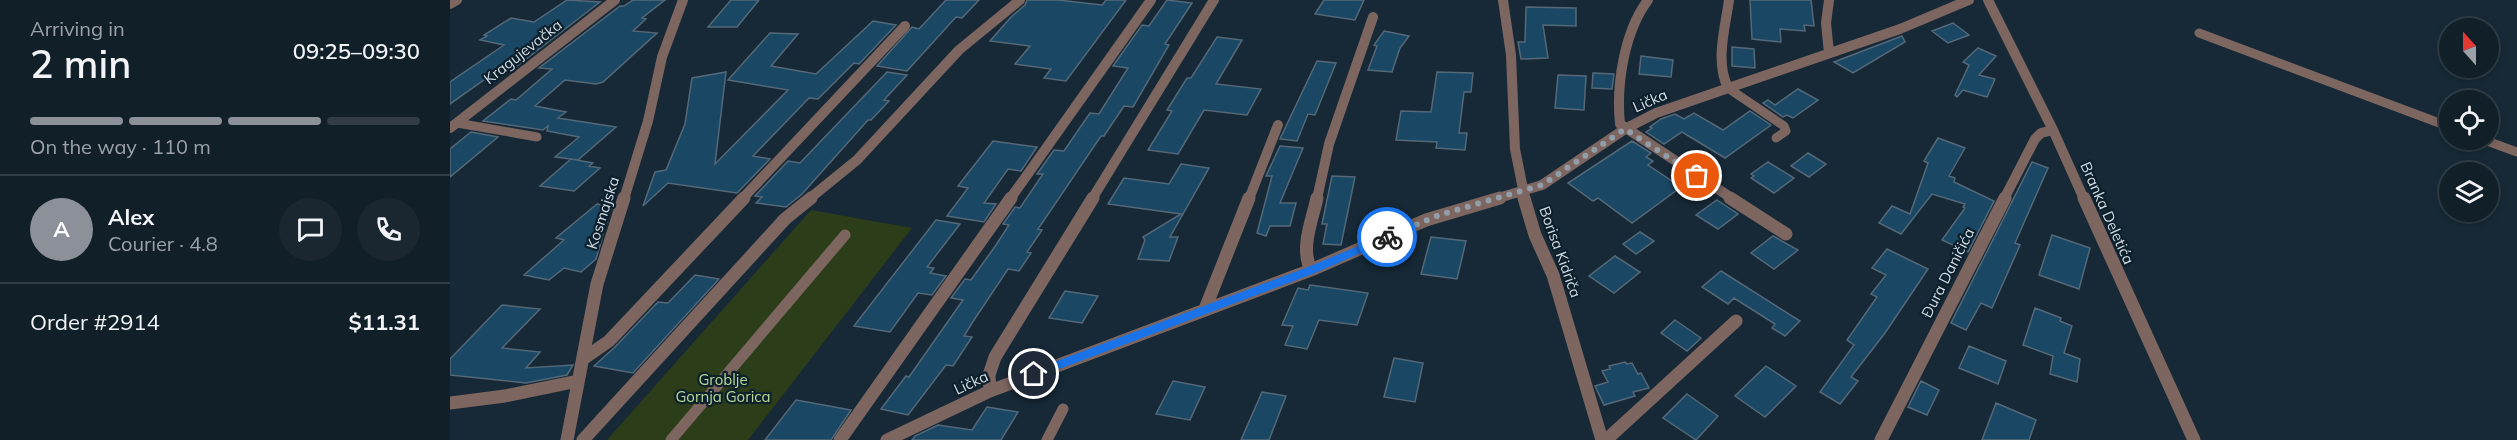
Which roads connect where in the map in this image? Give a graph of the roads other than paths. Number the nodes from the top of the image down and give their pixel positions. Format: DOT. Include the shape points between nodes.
graph roads {
  1 [pos="457,0"];
  2 [pos="615,0"];
  3 [pos="683,0"];
  4 [pos="1020,0"];
  5 [pos="1151,0"];
  6 [pos="1214,0"];
  7 [pos="1503,0"];
  8 [pos="1648,0"];
  9 [pos="1729,0"];
  10 [pos="1829,0"];
  11 [pos="1969,0"];
  12 [pos="1988,0"];
  13 [pos="450,4"];
  14 [pos="1373,17"];
  15 [pos="905,26"];
  16 [pos="2199,33"];
  17 [pos="1829,53"];
  18 [pos="1728,88"];
  19 [pos="2439,123"];
  20 [pos="1278,125"];
  21 [pos="453,126"];
  22 [pos="1625,129"];
  23 [pos="2052,130"];
  24 [pos="537,137"];
  25 [pos="1776,138"];
  26 [pos="2499,145"];
  27 [pos="2517,152"];
  28 [pos="1522,192"];
  29 [pos="1786,234"];
  30 [pos="845,235"];
  31 [pos="1311,270"];
  32 [pos="1205,309"];
  33 [pos="1736,321"];
  34 [pos="583,359"];
  35 [pos="578,381"];
  36 [pos="990,391"];
  37 [pos="450,403"];
  38 [pos="1063,409"];
  39 [pos="567,440"];
  40 [pos="583,440"];
  41 [pos="671,440"];
  42 [pos="840,440"];
  43 [pos="887,440"];
  44 [pos="1047,440"];
  45 [pos="1604,440"];
  46 [pos="1881,440"];
  47 [pos="2194,440"];
  1 -- 13 [label="street"];
  2 -- 21 [label="street, Kragujevačka"];
  3 -- 34 [label="street, Kosmajska" via="662,57 648,121 597,284"];
  4 -- 40 [label="street" via="959,50 857,160 785,219"];
  5 -- 42 [label="street"];
  6 -- 36 [label="street" via="995,357 989,375"];
  7 -- 28 [label="street, Borisa Kidriča"];
  8 -- 22 [label="street" via="1632,29 1619,114"];
  9 -- 18 [label="street" via="1721,67"];
  10 -- 17 [label="street"];
  11 -- 17 [label="street, Lička"];
  12 -- 23 [label="street, Branka Deletića"];
  14 -- 31 [label="street" via="1324,164 1306,248"];
  15 -- 34 [label="street" via="609,340"];
  16 -- 19 [label="lane"];
  17 -- 18 [label="street, Lička"];
  18 -- 22 [label="street, Lička" via="1656,113"];
  18 -- 25 [label="lane" via="1784,126 1786,131"];
  20 -- 32 [label="street"];
  21 -- 24 [label="lane"];
  22 -- 28 [label="street, Lička" via="1556,177"];
  22 -- 29 [label="street"];
  23 -- 46 [label="street, Đura Daničića" via="2035,140"];
  23 -- 47 [label="street, Branka Deletića"];
  26 -- 27 [label="lane"];
  28 -- 31 [label="street, Lička" via="1433,218"];
  28 -- 45 [label="street, Borisa Kidriča" via="1553,275"];
  30 -- 41 [label="lane"];
  31 -- 32 [label="street, Lička"];
  32 -- 36 [label="street, Lička"];
  33 -- 45 [label="street"];
  34 -- 35 [label="street, Kosmajska"];
  35 -- 37 [label="street"];
  35 -- 39 [label="street, Kosmajska"];
  36 -- 43 [label="street, Lička"];
  38 -- 44 [label="lane"];
}
